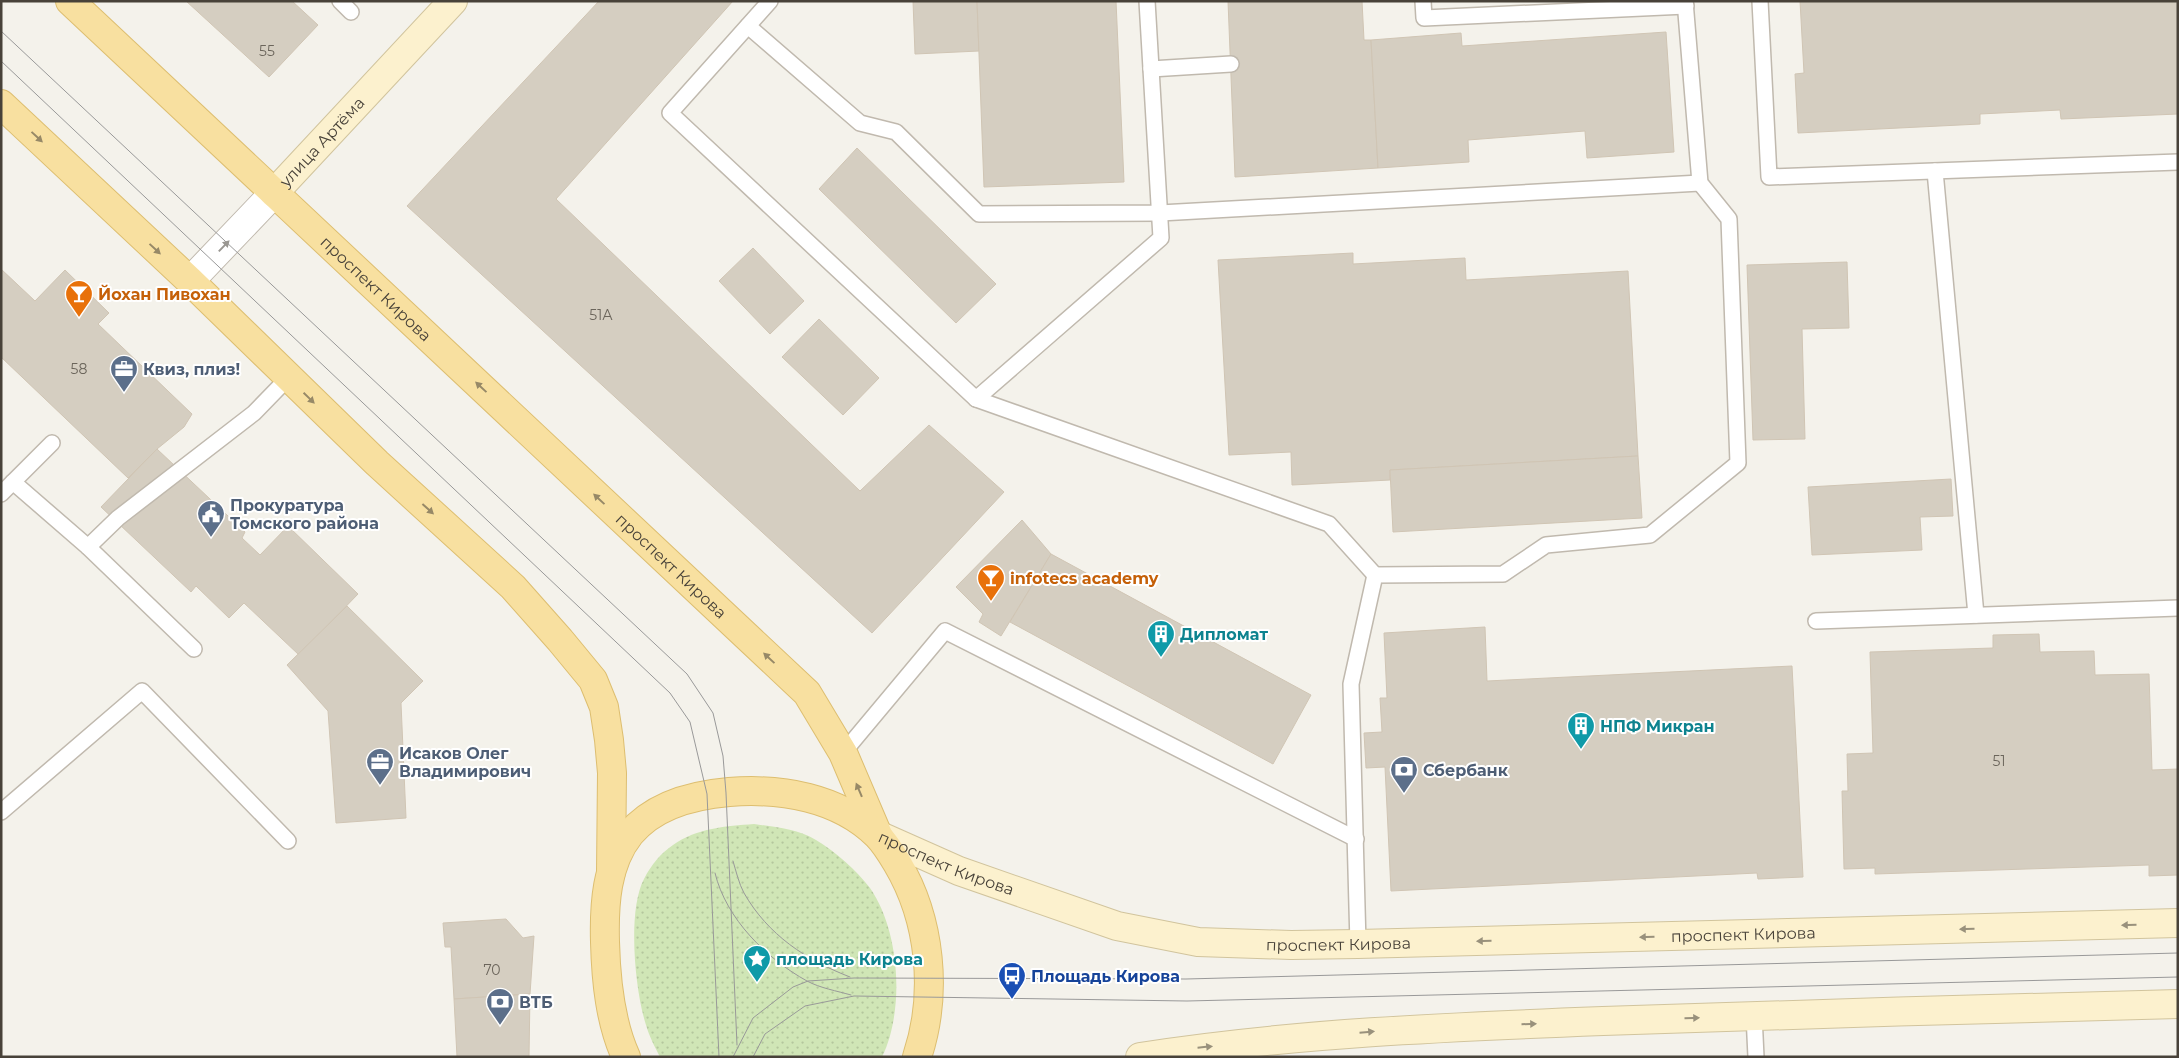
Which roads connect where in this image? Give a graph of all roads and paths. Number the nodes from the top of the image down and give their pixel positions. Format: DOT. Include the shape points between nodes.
graph roads {
  1 [pos="70,1"];
  2 [pos="340,1"];
  3 [pos="453,1"];
  4 [pos="770,1"];
  5 [pos="1147,1"];
  6 [pos="1423,1"];
  7 [pos="1760,1"];
  8 [pos="1686,4"];
  9 [pos="351,12"];
  10 [pos="748,26"];
  11 [pos="1230,64"];
  12 [pos="1151,68"];
  13 [pos="1,104"];
  14 [pos="2178,162"];
  15 [pos="1935,171"];
  16 [pos="1700,183"];
  17 [pos="274,193"];
  18 [pos="1160,213"];
  19 [pos="190,281"];
  20 [pos="288,378"];
  21 [pos="976,399"];
  22 [pos="52,443"];
  23 [pos="14,482"];
  24 [pos="1,494"];
  25 [pos="88,547"];
  26 [pos="1375,575"];
  27 [pos="2178,608"];
  28 [pos="1976,615"];
  29 [pos="1816,621"];
  30 [pos="194,649"];
  31 [pos="843,753"];
  32 [pos="1,812"];
  33 [pos="878,835"];
  34 [pos="1356,839"];
  35 [pos="288,841"];
  36 [pos="611,872"];
  37 [pos="2178,923"];
  38 [pos="1358,944"];
  39 [pos="2178,1004"];
  40 [pos="1754,1015"];
  41 [pos="626,1057"];
  42 [pos="917,1057"];
  43 [pos="1140,1057"];
  44 [pos="1756,1057"];
  1 -- 17 [label="main road, проспект Кирова"];
  2 -- 9 [label="lane"];
  3 -- 17 [label="main road, улица Артёма"];
  4 -- 10 [label="lane"];
  5 -- 12 [label="lane"];
  6 -- 8 [label="lane" via="1424,18"];
  7 -- 15 [label="lane" via="1770,177"];
  8 -- 16 [label="lane"];
  10 -- 18 [label="lane" via="860,123 896,132 979,214"];
  10 -- 21 [label="lane" via="670,113"];
  11 -- 12 [label="lane"];
  12 -- 18 [label="lane"];
  13 -- 19 [label="main road, one-way"];
  14 -- 15 [label="lane"];
  15 -- 28 [label="lane"];
  16 -- 18 [label="lane"];
  16 -- 26 [label="lane" via="1729,219 1738,463 1650,535 1546,545 1502,574"];
  19 -- 17 [label="street, улица Артёма, one-way"];
  31 -- 17 [label="main road, проспект Кирова, one-way" via="807,693"];
  18 -- 21 [label="lane" via="1161,238"];
  19 -- 20 [label="main road"];
  20 -- 25 [label="lane" via="254,413 118,518"];
  20 -- 36 [label="main road, one-way" via="513,587 593,680 604,707 609,740"];
  21 -- 26 [label="lane" via="1329,524"];
  22 -- 23 [label="lane"];
  23 -- 24 [label="lane"];
  23 -- 25 [label="lane"];
  25 -- 30 [label="lane"];
  26 -- 34 [label="lane" via="1351,684"];
  27 -- 28 [label="lane"];
  28 -- 29 [label="lane"];
  33 -- 31 [label="main road, проспект Кирова, one-way"];
  31 -- 34 [label="lane" via="945,631"];
  32 -- 35 [label="lane" via="142,691"];
  33 -- 36 [label="main road" via="853,817 807,797 752,791 707,794 680,801 646,820 631,833"];
  33 -- 38 [label="main road, проспект Кирова" via="959,871 1118,926 1198,942"];
  33 -- 42 [label="main road" via="914,898 927,953 926,1021"];
  34 -- 38 [label="lane"];
  36 -- 41 [label="main road" via="606,892 605,956 611,1009 618,1040"];
  37 -- 38 [label="main road, проспект Кирова, one-way"];
  39 -- 40 [label="main road"];
  43 -- 40 [label="main road, one-way" via="1200,1047 1399,1029"];
  40 -- 44 [label="lane"];
}
